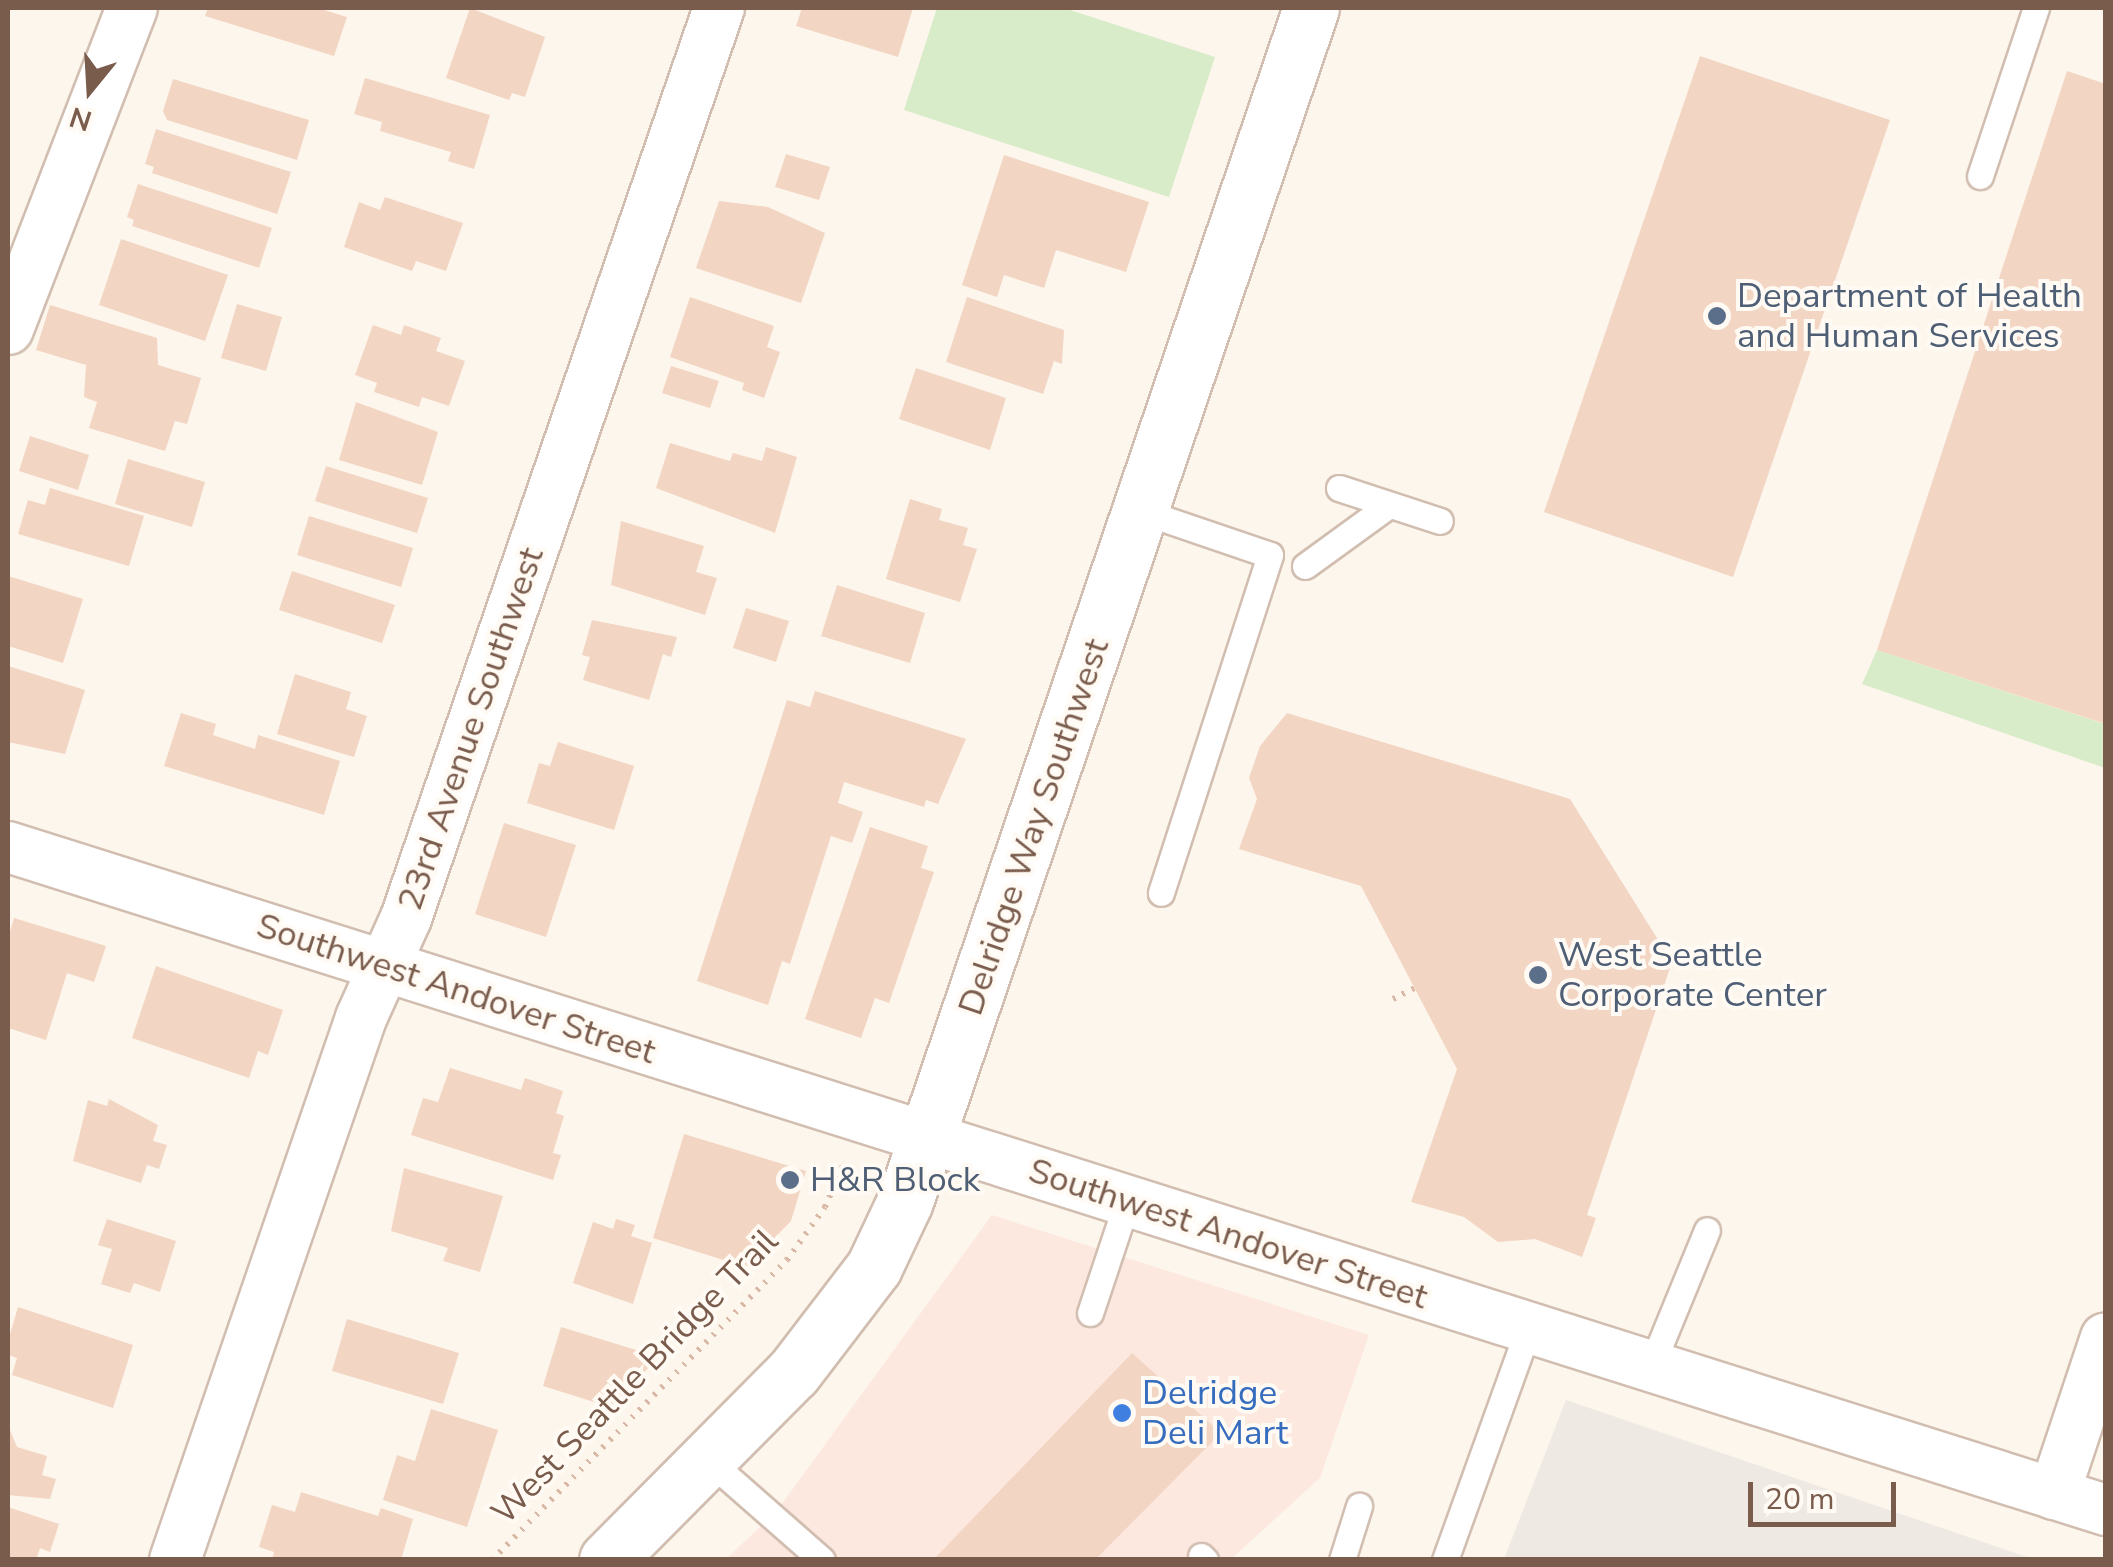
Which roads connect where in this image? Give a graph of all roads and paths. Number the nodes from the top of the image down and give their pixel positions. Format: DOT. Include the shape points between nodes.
graph roads {
  1 [pos="132,8"];
  2 [pos="719,8"];
  3 [pos="1311,8"];
  4 [pos="2036,8"];
  5 [pos="1980,176"];
  6 [pos="8,329"];
  7 [pos="1338,488"];
  8 [pos="1389,505"];
  9 [pos="1141,511"];
  10 [pos="1440,521"];
  11 [pos="1305,566"];
  12 [pos="8,846"];
  13 [pos="1161,893"];
  14 [pos="385,966"];
  15 [pos="1415,988"];
  16 [pos="1393,999"];
  17 [pos="927,1140"];
  18 [pos="840,1174"];
  19 [pos="1127,1202"];
  20 [pos="1707,1230"];
  21 [pos="1090,1314"];
  22 [pos="1528,1330"];
  23 [pos="2106,1338"];
  24 [pos="1650,1369"];
  25 [pos="707,1459"];
  26 [pos="2054,1494"];
  27 [pos="1358,1506"];
  28 [pos="2106,1510"];
  29 [pos="175,1560"];
  30 [pos="492,1560"];
  31 [pos="606,1560"];
  32 [pos="822,1560"];
  33 [pos="1342,1560"];
  34 [pos="1445,1560"];
  1 -- 6 [label="street"];
  2 -- 14 [label="street, 23rd Avenue Southwest"];
  3 -- 9 [label="main road, Delridge Way Southwest"];
  4 -- 5 [label="lane"];
  7 -- 8 [label="lane"];
  8 -- 10 [label="lane"];
  8 -- 11 [label="lane"];
  9 -- 13 [label="lane" via="1270,554"];
  9 -- 17 [label="main road, Delridge Way Southwest"];
  12 -- 14 [label="street, Southwest Andover Street"];
  14 -- 17 [label="street, Southwest Andover Street"];
  14 -- 29 [label="street, 23rd Avenue Southwest"];
  15 -- 16 [label="path"];
  17 -- 19 [label="street, Southwest Andover Street"];
  17 -- 25 [label="main road, Delridge Way Southwest" via="874,1267 793,1373"];
  18 -- 30 [label="path, West Seattle Bridge Trail" via="807,1234 764,1285"];
  19 -- 21 [label="lane"];
  19 -- 22 [label="street, Southwest Andover Street"];
  20 -- 24 [label="lane"];
  22 -- 24 [label="street, Southwest Andover Street"];
  22 -- 34 [label="lane"];
  23 -- 26 [label="street"];
  24 -- 26 [label="street, Southwest Andover Street"];
  25 -- 31 [label="main road, Delridge Way Southwest"];
  25 -- 32 [label="lane"];
  26 -- 28 [label="street, Southwest Andover Street"];
  27 -- 33 [label="lane"];
}
